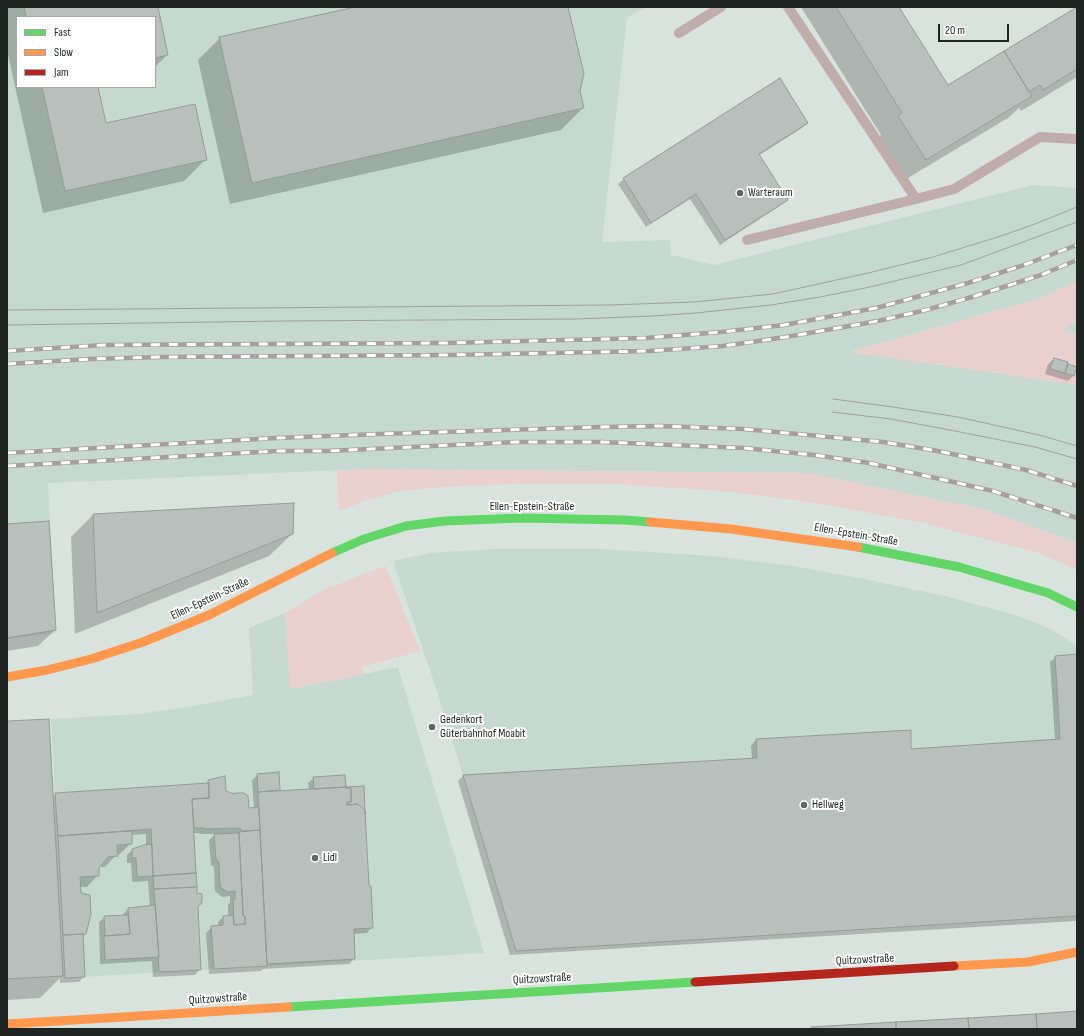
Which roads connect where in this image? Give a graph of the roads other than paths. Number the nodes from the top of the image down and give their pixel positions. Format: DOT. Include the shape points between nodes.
graph roads {
  1 [pos="721,7"];
  2 [pos="788,7"];
  3 [pos="679,33"];
  4 [pos="1077,139"];
  5 [pos="916,199"];
  6 [pos="747,240"];
  7 [pos="1077,607"];
  8 [pos="7,677"];
  9 [pos="1077,952"];
  10 [pos="7,1024"];
  1 -- 3 [label="lane"];
  2 -- 5 [label="lane"];
  4 -- 5 [label="lane" via="1040,138 954,190"];
  5 -- 6 [label="lane"];
  7 -- 8 [label="main road, Ellen-Epstein-Straße" via="1048,593 958,567 840,544 732,529 625,520 521,518 445,521 406,526 364,539 210,615 143,642 83,661"];
  9 -- 10 [label="main road, Quitzowstraße" via="1028,962"];
}
